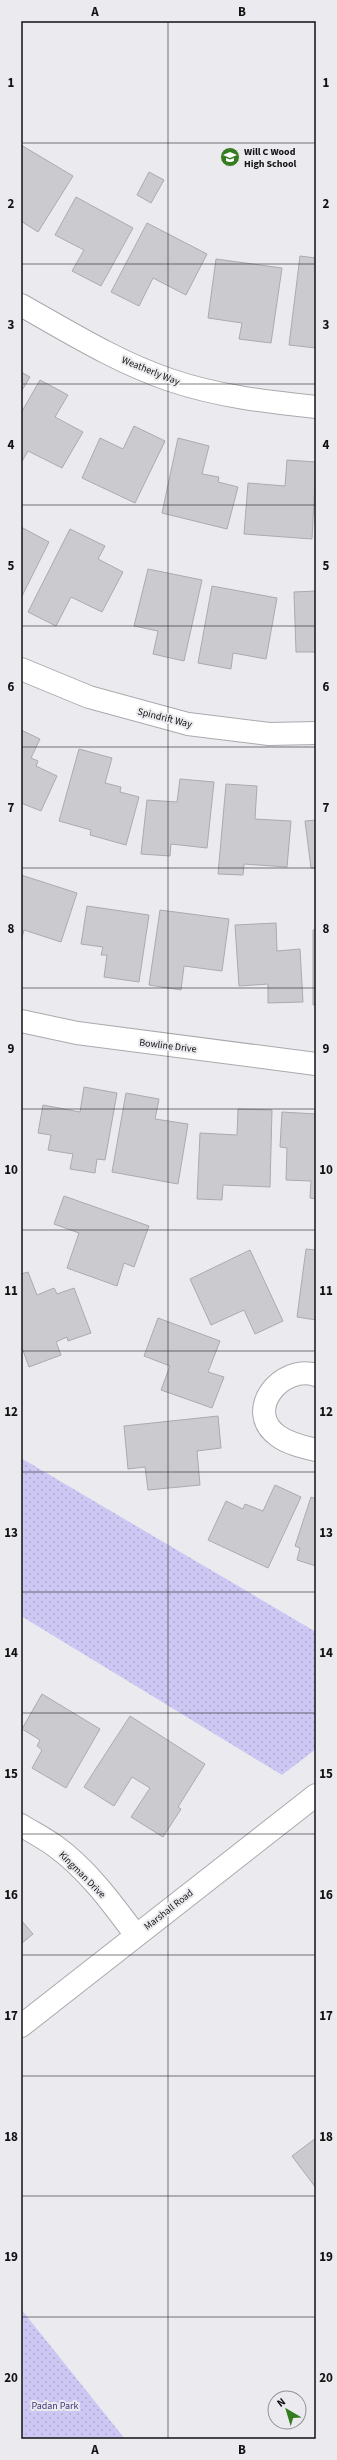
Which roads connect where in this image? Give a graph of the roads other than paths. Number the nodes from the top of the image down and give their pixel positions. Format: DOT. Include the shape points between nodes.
graph roads {
  1 [pos="21,305"];
  2 [pos="316,407"];
  3 [pos="21,669"];
  4 [pos="316,733"];
  5 [pos="21,1021"];
  6 [pos="316,1064"];
  7 [pos="316,1375"];
  8 [pos="316,1450"];
  9 [pos="316,1795"];
  10 [pos="21,1825"];
  11 [pos="135,1934"];
  12 [pos="21,2026"];
  1 -- 2 [label="street, Weatherly Way" via="94,347 170,380 244,399"];
  3 -- 4 [label="street, Spindrift Way" via="89,697 188,724 269,734"];
  5 -- 6 [label="street, Bowline Drive" via="77,1033"];
  7 -- 8 [label="street" via="295,1374 284,1378 265,1399 264,1413 268,1425 277,1436"];
  9 -- 11 [label="street, Marshall Road"];
  10 -- 11 [label="street, Kingman Drive" via="70,1858 104,1894"];
  11 -- 12 [label="street, Marshall Road"];
}
